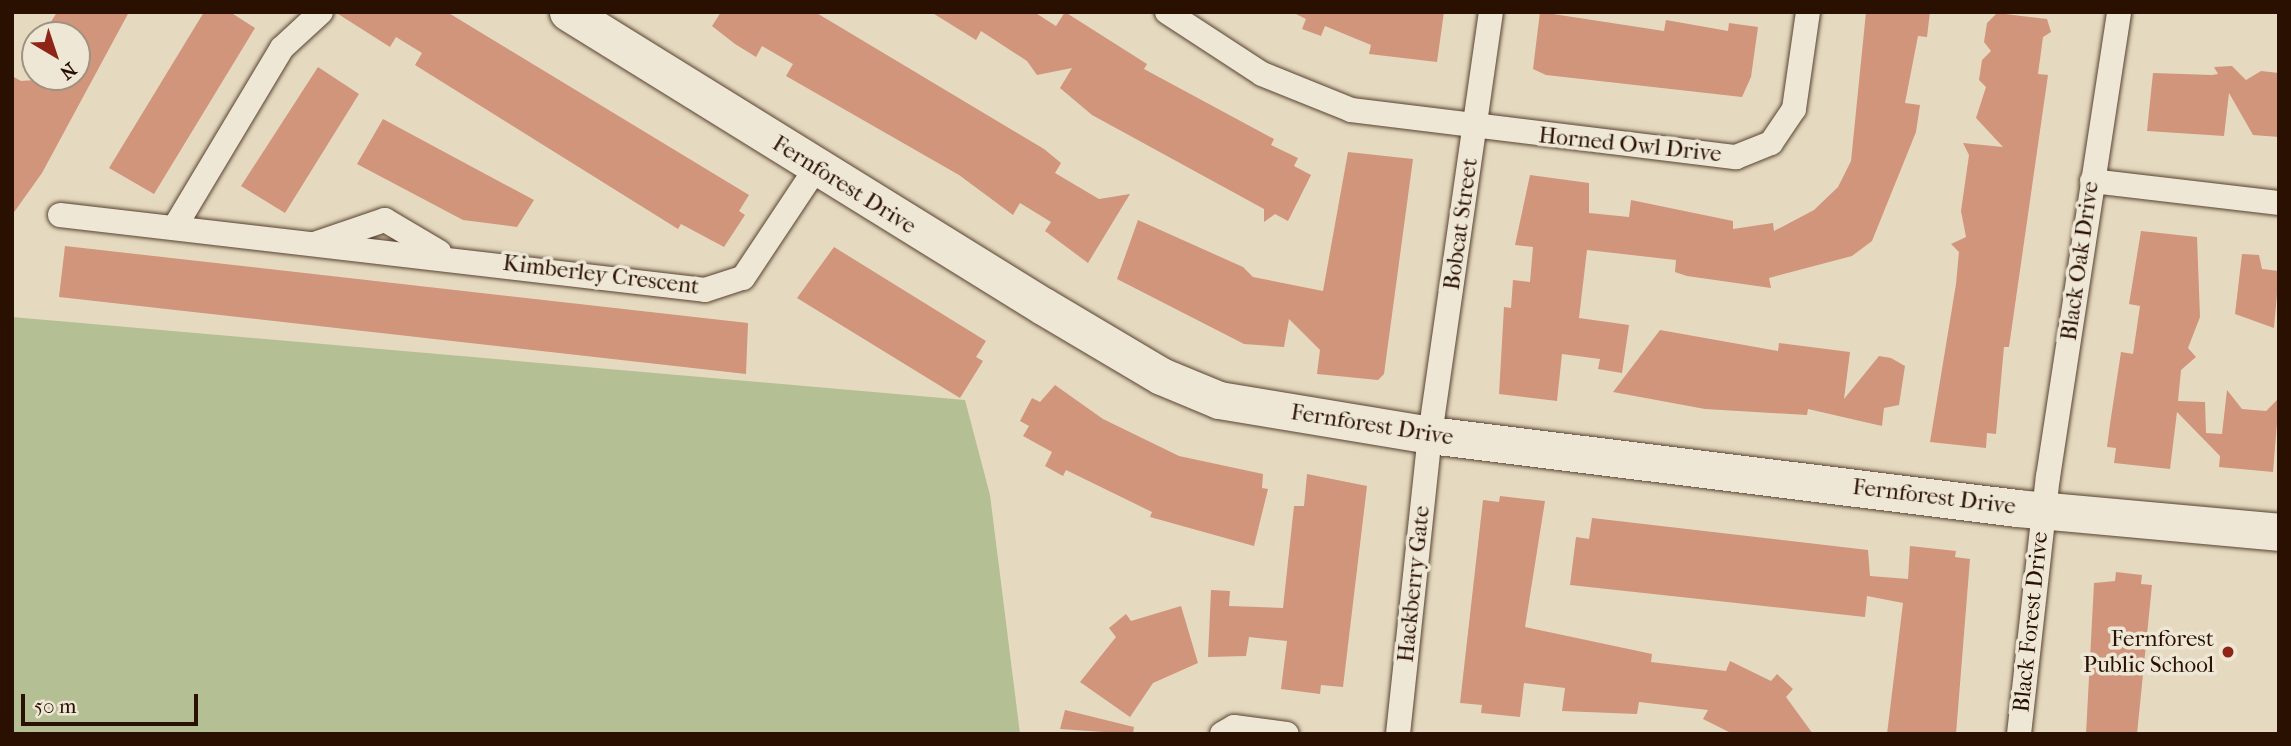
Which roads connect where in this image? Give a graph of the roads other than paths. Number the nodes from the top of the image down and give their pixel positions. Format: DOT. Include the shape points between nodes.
graph roads {
  1 [pos="321,12"];
  2 [pos="568,12"];
  3 [pos="1167,12"];
  4 [pos="1491,12"];
  5 [pos="1808,12"];
  6 [pos="2119,12"];
  7 [pos="1474,129"];
  8 [pos="816,168"];
  9 [pos="2092,181"];
  10 [pos="2279,202"];
  11 [pos="60,215"];
  12 [pos="176,225"];
  13 [pos="1430,435"];
  14 [pos="2043,510"];
  15 [pos="2279,532"];
  16 [pos="1222,734"];
  17 [pos="1287,734"];
  18 [pos="1398,734"];
  19 [pos="2019,734"];
  1 -- 12 [label="street" via="282,48"];
  2 -- 8 [label="street, Fernforest Drive"];
  3 -- 7 [label="street, Horned Owl Drive" via="1262,74 1351,110"];
  4 -- 7 [label="street, Bobcat Street"];
  5 -- 7 [label="street, Horned Owl Drive" via="1794,109 1771,143 1736,157"];
  6 -- 9 [label="street, Black Oak Drive"];
  7 -- 13 [label="street, Bobcat Street"];
  8 -- 12 [label="street, Kimberley Crescent" via="743,278 705,290 453,257 310,246"];
  8 -- 13 [label="street, Fernforest Drive" via="1161,376 1219,400"];
  9 -- 10 [label="street"];
  9 -- 14 [label="street, Black Oak Drive"];
  11 -- 12 [label="street, Kimberley Crescent"];
  13 -- 14 [label="street, Fernforest Drive"];
  13 -- 18 [label="street, Hackberry Gate"];
  14 -- 15 [label="street, Fernforest Drive"];
  14 -- 19 [label="street, Black Forest Drive"];
  16 -- 17 [label="street" via="1234,727"];
}
